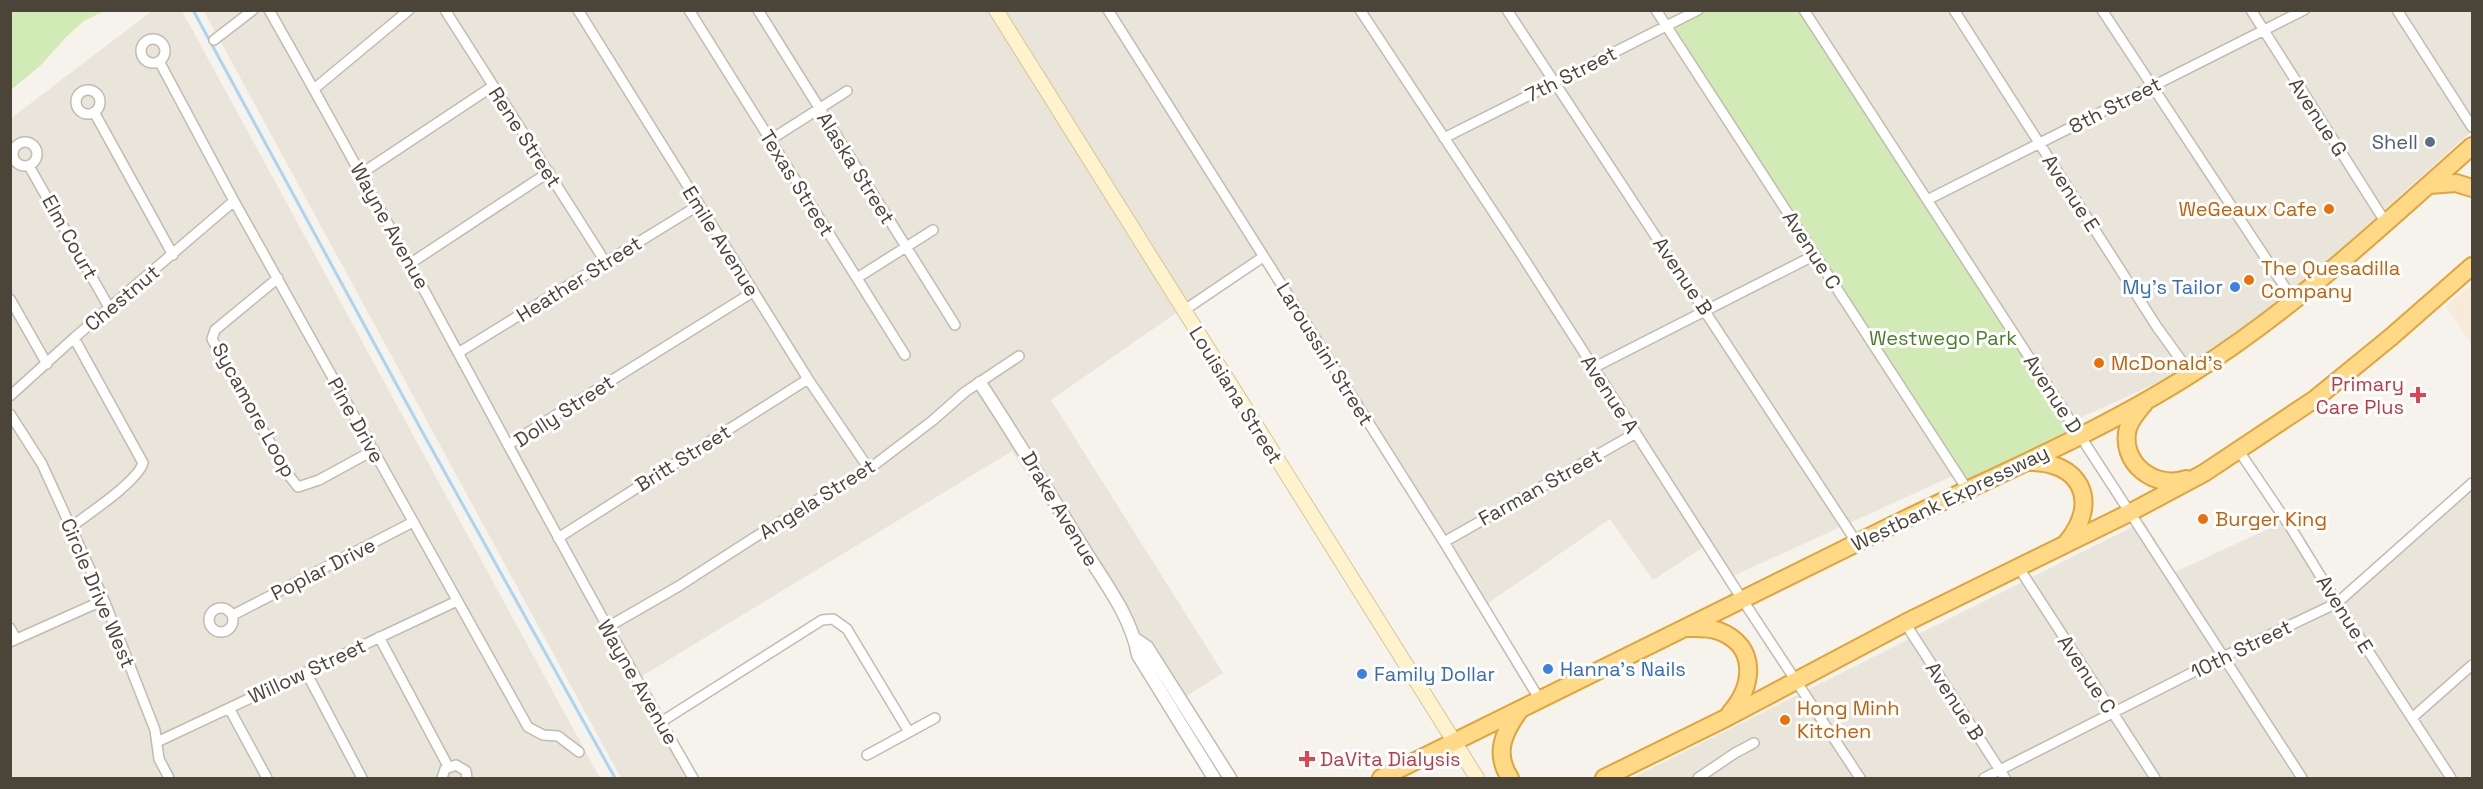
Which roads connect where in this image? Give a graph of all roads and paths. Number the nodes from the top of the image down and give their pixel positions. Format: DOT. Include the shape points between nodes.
graph roads {
  1 [pos="253,10"];
  2 [pos="269,10"];
  3 [pos="409,10"];
  4 [pos="445,10"];
  5 [pos="578,10"];
  6 [pos="689,10"];
  7 [pos="758,10"];
  8 [pos="996,10"];
  9 [pos="1108,10"];
  10 [pos="1360,10"];
  11 [pos="1507,10"];
  12 [pos="1656,10"];
  13 [pos="1698,10"];
  14 [pos="1804,10"];
  15 [pos="1954,10"];
  16 [pos="2102,10"];
  17 [pos="2251,10"];
  18 [pos="2304,10"];
  19 [pos="2397,10"];
  20 [pos="1667,26"];
  21 [pos="2264,30"];
  22 [pos="214,40"];
  23 [pos="159,60"];
  24 [pos="1554,83"];
  25 [pos="493,86"];
  26 [pos="2151,86"];
  27 [pos="314,89"];
  28 [pos="847,91"];
  29 [pos="819,108"];
  30 [pos="94,112"];
  31 [pos="2472,127"];
  32 [pos="1444,138"];
  33 [pos="770,140"];
  34 [pos="2039,143"];
  35 [pos="2472,146"];
  36 [pos="29,166"];
  37 [pos="549,172"];
  38 [pos="362,173"];
  39 [pos="2429,185"];
  40 [pos="2472,188"];
  41 [pos="1927,200"];
  42 [pos="234,201"];
  43 [pos="699,205"];
  44 [pos="2386,223"];
  45 [pos="933,230"];
  46 [pos="906,247"];
  47 [pos="173,255"];
  48 [pos="1815,255"];
  49 [pos="1263,257"];
  50 [pos="606,262"];
  51 [pos="411,263"];
  52 [pos="2472,266"];
  53 [pos="278,278"];
  54 [pos="857,278"];
  55 [pos="753,292"];
  56 [pos="10,298"];
  57 [pos="2294,301"];
  58 [pos="110,309"];
  59 [pos="1183,311"];
  60 [pos="1706,311"];
  61 [pos="955,326"];
  62 [pos="74,338"];
  63 [pos="459,353"];
  64 [pos="905,355"];
  65 [pos="1019,356"];
  66 [pos="47,364"];
  67 [pos="1593,368"];
  68 [pos="2191,374"];
  69 [pos="808,379"];
  70 [pos="980,383"];
  71 [pos="10,396"];
  72 [pos="2146,401"];
  73 [pos="10,414"];
  74 [pos="1636,433"];
  75 [pos="2080,436"];
  76 [pos="508,445"];
  77 [pos="374,450"];
  78 [pos="2239,451"];
  79 [pos="2022,462"];
  80 [pos="869,469"];
  81 [pos="2204,472"];
  82 [pos="2472,483"];
  83 [pos="1967,489"];
  84 [pos="2131,512"];
  85 [pos="413,522"];
  86 [pos="71,527"];
  87 [pos="558,538"];
  88 [pos="1444,542"];
  89 [pos="1857,543"];
  90 [pos="2065,546"];
  91 [pos="2019,568"];
  92 [pos="583,585"];
  93 [pos="1742,599"];
  94 [pos="104,600"];
  95 [pos="457,601"];
  96 [pos="2337,603"];
  97 [pos="233,615"];
  98 [pos="1905,623"];
  99 [pos="10,627"];
  100 [pos="606,628"];
  101 [pos="1685,628"];
  102 [pos="379,638"];
  103 [pos="1135,639"];
  104 [pos="13,640"];
  105 [pos="2223,657"];
  106 [pos="2472,665"];
  107 [pos="306,672"];
  108 [pos="1795,682"];
  109 [pos="1540,700"];
  110 [pos="228,708"];
  111 [pos="1521,708"];
  112 [pos="2112,713"];
  113 [pos="935,717"];
  114 [pos="1726,718"];
  115 [pos="2412,718"];
  116 [pos="660,722"];
  117 [pos="909,732"];
  118 [pos="157,742"];
  119 [pos="1453,742"];
  120 [pos="1754,743"];
  121 [pos="579,752"];
  122 [pos="867,755"];
  123 [pos="448,766"];
  124 [pos="2002,774"];
  125 [pos="169,778"];
  126 [pos="267,778"];
  127 [pos="362,778"];
  128 [pos="442,778"];
  129 [pos="467,778"];
  130 [pos="693,778"];
  131 [pos="1214,778"];
  132 [pos="1230,778"];
  133 [pos="1381,778"];
  134 [pos="1477,778"];
  135 [pos="1510,778"];
  136 [pos="1604,778"];
  137 [pos="1698,778"];
  138 [pos="1860,778"];
  139 [pos="1984,778"];
  140 [pos="2155,778"];
  141 [pos="2302,778"];
  142 [pos="2451,778"];
  1 -- 22 [label="street"];
  2 -- 27 [label="street, Wayne Avenue"];
  3 -- 27 [label="street"];
  4 -- 25 [label="street, Rene Street"];
  5 -- 43 [label="street, Emile Avenue"];
  6 -- 33 [label="street, Texas Street"];
  7 -- 29 [label="street, Alaska Street"];
  8 -- 59 [label="main road, Louisiana Street"];
  9 -- 49 [label="street, Laroussini Street"];
  10 -- 32 [label="street, Avenue A"];
  11 -- 24 [label="street, Avenue B"];
  12 -- 20 [label="street, Avenue C"];
  13 -- 20 [label="street, 7th Street"];
  14 -- 41 [label="street, Avenue D"];
  15 -- 34 [label="street, Avenue E"];
  16 -- 26 [label="street"];
  17 -- 21 [label="street, Avenue G"];
  18 -- 21 [label="street, 8th Street"];
  19 -- 31 [label="street"];
  20 -- 24 [label="street, 7th Street"];
  20 -- 48 [label="street, Avenue C"];
  21 -- 26 [label="street, 8th Street"];
  21 -- 44 [label="street, Avenue G"];
  23 -- 42 [label="street, Pine Drive"];
  24 -- 32 [label="street, 7th Street"];
  24 -- 60 [label="street, Avenue B"];
  25 -- 37 [label="street, Rene Street"];
  25 -- 38 [label="street"];
  26 -- 34 [label="street, 8th Street"];
  26 -- 57 [label="street"];
  27 -- 38 [label="street, Wayne Avenue"];
  28 -- 29 [label="street"];
  29 -- 33 [label="street"];
  29 -- 46 [label="street, Alaska Street"];
  30 -- 47 [label="street"];
  32 -- 67 [label="street, Avenue A"];
  33 -- 54 [label="street, Texas Street"];
  34 -- 41 [label="street, 8th Street"];
  34 -- 68 [label="street, Avenue E"];
  35 -- 39 [label="highway, Westbank Expressway"];
  36 -- 58 [label="street, Elm Court"];
  37 -- 50 [label="street, Rene Street"];
  37 -- 51 [label="street"];
  38 -- 51 [label="street, Wayne Avenue"];
  39 -- 40 [label="highway" via="2456,183"];
  39 -- 44 [label="highway, Westbank Expressway"];
  41 -- 75 [label="street, Avenue D"];
  42 -- 47 [label="street, Chestnut"];
  42 -- 53 [label="street, Pine Drive"];
  43 -- 50 [label="street, Heather Street"];
  43 -- 55 [label="street, Emile Avenue"];
  44 -- 57 [label="highway, Westbank Expressway"];
  45 -- 46 [label="street"];
  46 -- 54 [label="street"];
  46 -- 61 [label="street, Alaska Street"];
  47 -- 58 [label="street, Chestnut"];
  48 -- 60 [label="street"];
  48 -- 83 [label="street, Avenue C"];
  49 -- 59 [label="street"];
  49 -- 88 [label="street, Laroussini Street"];
  50 -- 63 [label="street, Heather Street"];
  51 -- 63 [label="street, Wayne Avenue"];
  52 -- 78 [label="highway" via="2314,399"];
  53 -- 77 [label="street, Pine Drive"];
  53 -- 77 [label="street, Sycamore Loop" via="215,330 212,339 298,487"];
  54 -- 64 [label="street, Texas Street"];
  55 -- 69 [label="street, Emile Avenue"];
  55 -- 76 [label="street, Dolly Street"];
  56 -- 66 [label="street"];
  57 -- 68 [label="highway, Westbank Expressway"];
  58 -- 62 [label="street, Chestnut"];
  59 -- 119 [label="main road, Louisiana Street"];
  60 -- 67 [label="street"];
  60 -- 89 [label="street, Avenue B"];
  62 -- 66 [label="street, Chestnut"];
  62 -- 86 [label="street" via="143,463 122,489"];
  63 -- 76 [label="street, Wayne Avenue"];
  65 -- 70 [label="street, Angela Street"];
  66 -- 71 [label="street, Chestnut"];
  67 -- 74 [label="street, Avenue A"];
  68 -- 72 [label="highway, Westbank Expressway"];
  69 -- 80 [label="street, Emile Avenue"];
  69 -- 87 [label="street, Britt Street"];
  70 -- 80 [label="street, Angela Street"];
  70 -- 103 [label="street, Drake Avenue" via="1026,452"];
  72 -- 75 [label="highway, Westbank Expressway"];
  72 -- 81 [label="highway" via="2128,427 2127,442 2139,470 2166,482"];
  73 -- 86 [label="street, Circle Drive West" via="42,464"];
  74 -- 88 [label="street, Farman Street"];
  74 -- 93 [label="street, Avenue A"];
  75 -- 79 [label="highway, Westbank Expressway"];
  75 -- 84 [label="street, Avenue D"];
  76 -- 87 [label="street, Dolly Street"];
  77 -- 85 [label="street, Pine Drive"];
  78 -- 81 [label="highway"];
  78 -- 96 [label="street, Avenue E"];
  79 -- 83 [label="highway, Westbank Expressway"];
  79 -- 90 [label="highway" via="2059,466 2080,485 2082,520"];
  80 -- 100 [label="street, Angela Street"];
  81 -- 84 [label="highway"];
  82 -- 96 [label="street, 10th Street"];
  83 -- 89 [label="highway, Westbank Expressway"];
  84 -- 90 [label="highway"];
  84 -- 105 [label="street, Avenue D"];
  85 -- 95 [label="street, Pine Drive"];
  85 -- 97 [label="street, Poplar Drive"];
  86 -- 94 [label="street, Circle Drive West"];
  87 -- 92 [label="street, Dolly Street"];
  88 -- 109 [label="street, Laroussini Street"];
  89 -- 93 [label="highway, Westbank Expressway"];
  90 -- 91 [label="highway"];
  91 -- 98 [label="highway"];
  91 -- 112 [label="street, Avenue C"];
  92 -- 100 [label="street, Wayne Avenue"];
  93 -- 101 [label="highway, Westbank Expressway"];
  93 -- 108 [label="street, Avenue A"];
  94 -- 104 [label="street"];
  94 -- 118 [label="street, Circle Drive West"];
  95 -- 102 [label="street, Willow Street"];
  95 -- 121 [label="street, Pine Drive" via="528,727 543,735 558,735"];
  96 -- 105 [label="street, 10th Street"];
  96 -- 115 [label="street, Avenue E"];
  98 -- 108 [label="highway"];
  98 -- 124 [label="street, Avenue B"];
  99 -- 104 [label="street"];
  100 -- 116 [label="street, Wayne Avenue"];
  101 -- 109 [label="highway, Westbank Expressway"];
  101 -- 114 [label="highway" via="1718,631 1744,654 1749,676 1746,689"];
  102 -- 107 [label="street, Willow Street"];
  102 -- 123 [label="street"];
  103 -- 131 [label="street, Drake Avenue" via="1138,655"];
  103 -- 132 [label="street, Drake Avenue" via="1147,647"];
  105 -- 112 [label="street, 10th Street"];
  105 -- 141 [label="street, Avenue D"];
  106 -- 115 [label="street"];
  107 -- 110 [label="street, Willow Street"];
  107 -- 127 [label="street"];
  108 -- 114 [label="highway"];
  108 -- 138 [label="street, Avenue A"];
  109 -- 111 [label="highway, Westbank Expressway"];
  110 -- 118 [label="street, Willow Street"];
  110 -- 126 [label="street"];
  111 -- 119 [label="highway, Westbank Expressway"];
  111 -- 135 [label="highway" via="1503,738 1502,762"];
  112 -- 124 [label="street, 10th Street"];
  112 -- 140 [label="street, Avenue C"];
  113 -- 117 [label="street"];
  114 -- 136 [label="highway"];
  115 -- 142 [label="street, Avenue E"];
  116 -- 117 [label="street" via="822,621 833,619 847,629"];
  116 -- 130 [label="street, Wayne Avenue"];
  117 -- 122 [label="street"];
  118 -- 125 [label="street, Circle Drive West" via="159,759"];
  119 -- 133 [label="highway, Westbank Expressway"];
  119 -- 134 [label="main road, Louisiana Street"];
  120 -- 137 [label="street"];
  123 -- 128 [label="street"];
  123 -- 129 [label="street" via="463,768"];
  124 -- 139 [label="street, 10th Street"];
}
